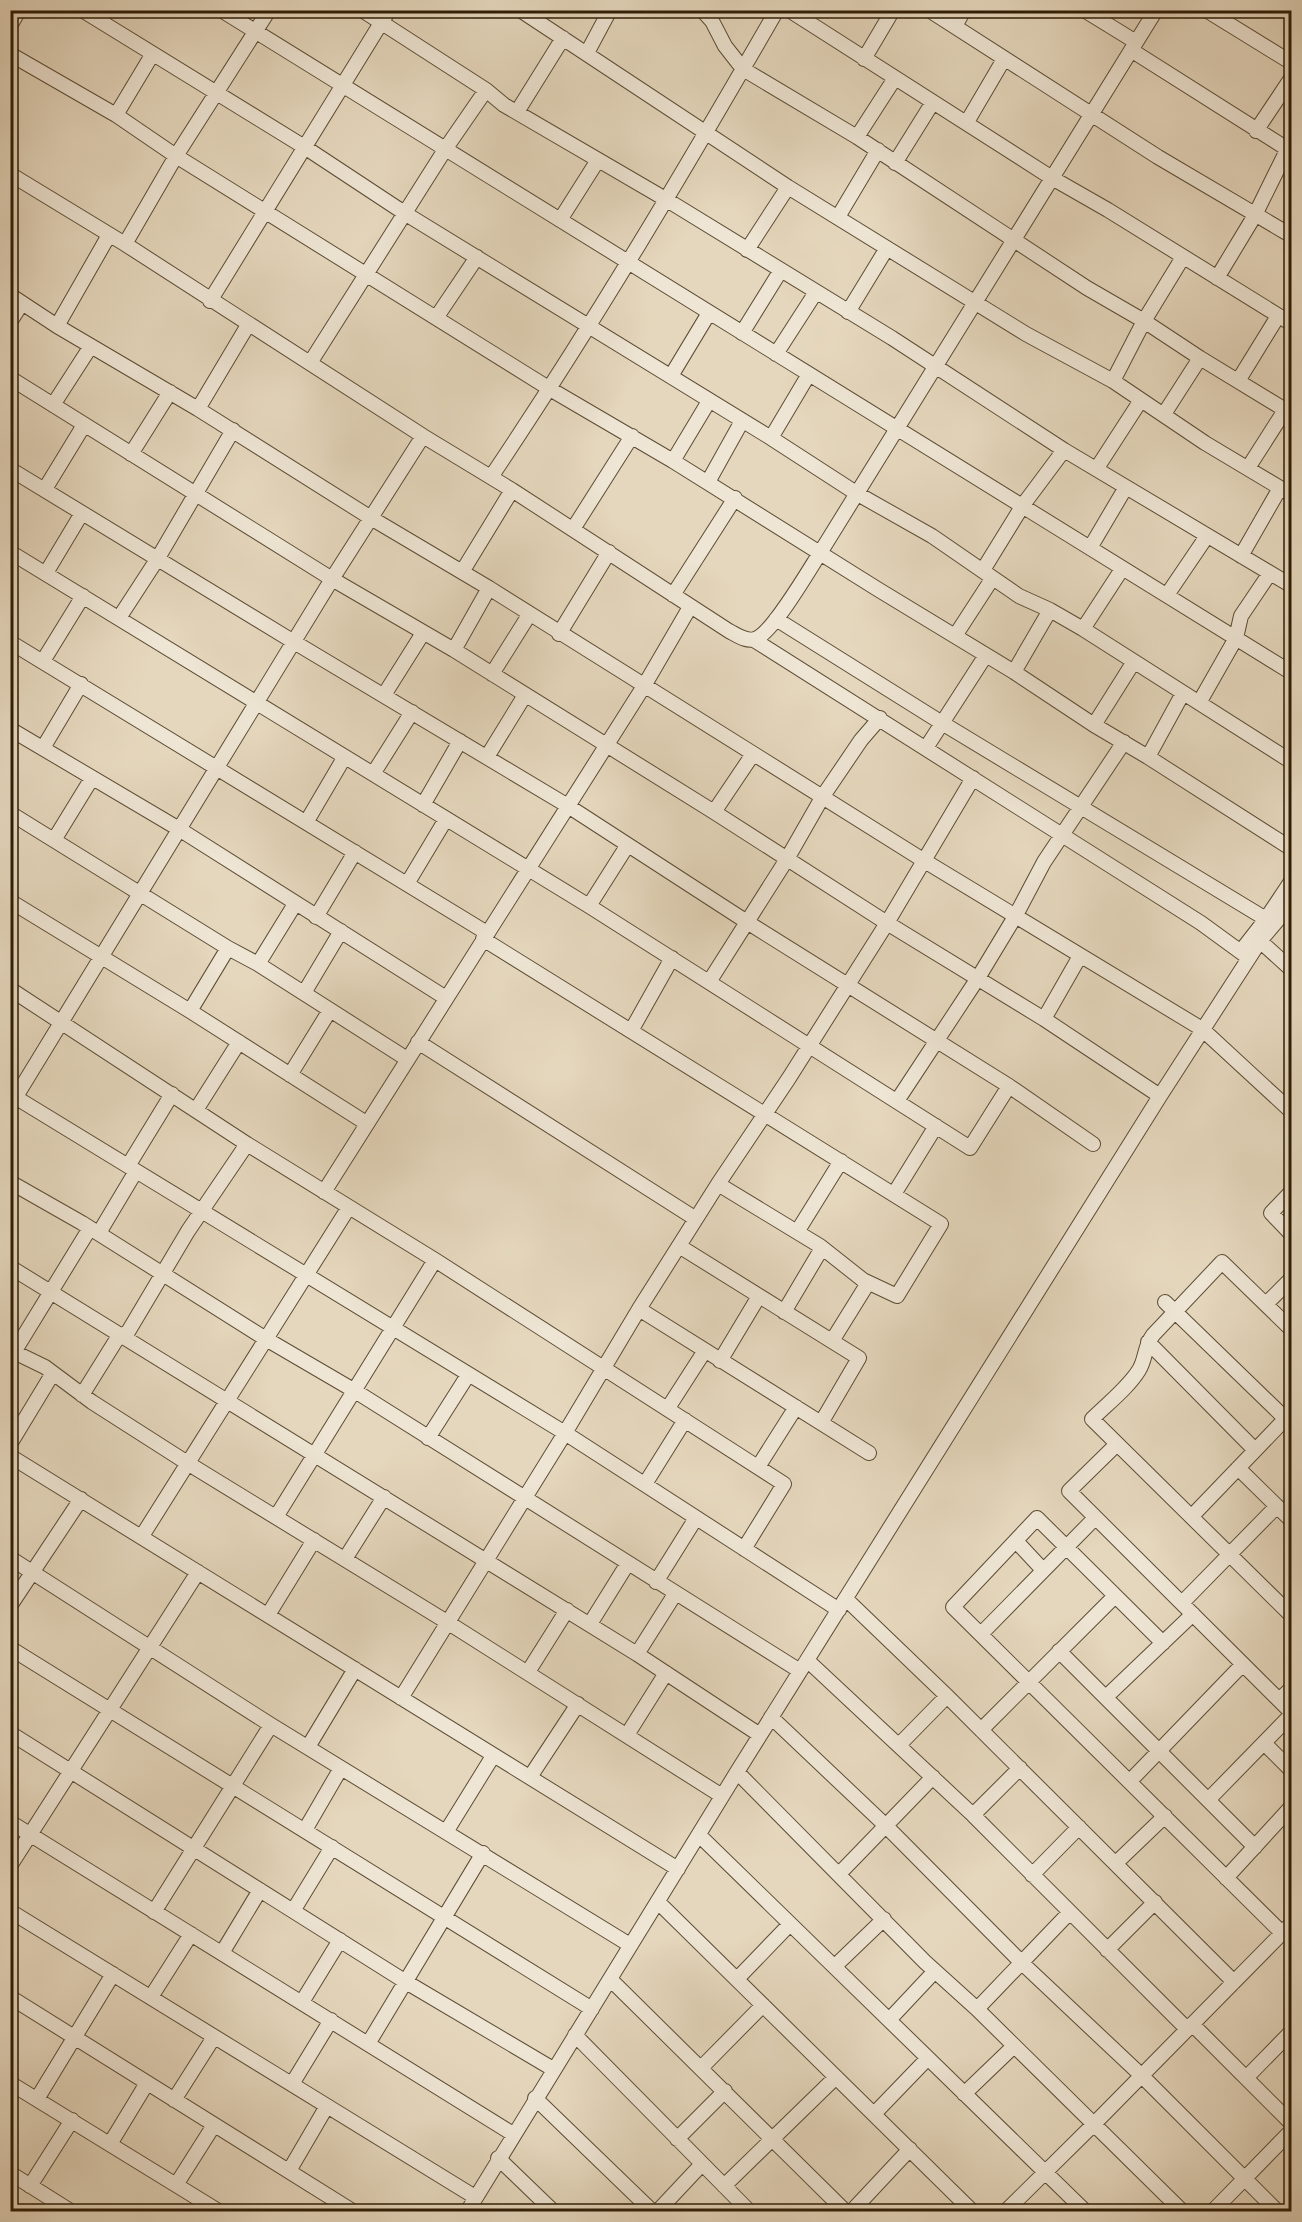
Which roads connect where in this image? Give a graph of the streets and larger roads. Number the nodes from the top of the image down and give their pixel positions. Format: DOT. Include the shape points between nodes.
graph roads {
  1 [pos="19,10"];
  2 [pos="82,10"];
  3 [pos="221,10"];
  4 [pos="269,10"];
  5 [pos="362,10"];
  6 [pos="520,10"];
  7 [pos="610,10"];
  8 [pos="702,10"];
  9 [pos="777,10"];
  10 [pos="789,10"];
  11 [pos="893,10"];
  12 [pos="929,10"];
  13 [pos="964,10"];
  14 [pos="1084,10"];
  15 [pos="1156,10"];
  16 [pos="1206,10"];
  17 [pos="386,16"];
  18 [pos="10,26"];
  19 [pos="955,26"];
  20 [pos="254,31"];
  21 [pos="563,38"];
  22 [pos="1133,46"];
  23 [pos="586,53"];
  24 [pos="10,54"];
  25 [pos="152,55"];
  26 [pos="864,59"];
  27 [pos="1004,59"];
  28 [pos="1292,63"];
  29 [pos="743,69"];
  30 [pos="1292,77"];
  31 [pos="895,78"];
  32 [pos="343,84"];
  33 [pos="486,90"];
  34 [pos="217,93"];
  35 [pos="933,102"];
  36 [pos="517,112"];
  37 [pos="1092,114"];
  38 [pos="116,115"];
  39 [pos="967,122"];
  40 [pos="1256,131"];
  41 [pos="706,135"];
  42 [pos="857,137"];
  43 [pos="306,148"];
  44 [pos="446,148"];
  45 [pos="878,150"];
  46 [pos="1289,151"];
  47 [pos="176,156"];
  48 [pos="598,160"];
  49 [pos="896,163"];
  50 [pos="10,174"];
  51 [pos="1052,178"];
  52 [pos="788,187"];
  53 [pos="667,200"];
  54 [pos="266,211"];
  55 [pos="406,214"];
  56 [pos="1255,215"];
  57 [pos="838,217"];
  58 [pos="560,220"];
  59 [pos="109,235"];
  60 [pos="1292,236"];
  61 [pos="1014,241"];
  62 [pos="125,244"];
  63 [pos="887,248"];
  64 [pos="747,250"];
  65 [pos="477,257"];
  66 [pos="1183,258"];
  67 [pos="628,263"];
  68 [pos="781,270"];
  69 [pos="367,274"];
  70 [pos="1217,278"];
  71 [pos="816,292"];
  72 [pos="16,299"];
  73 [pos="210,301"];
  74 [pos="976,303"];
  75 [pos="848,312"];
  76 [pos="709,313"];
  77 [pos="1278,316"];
  78 [pos="436,318"];
  79 [pos="1144,321"];
  80 [pos="10,322"];
  81 [pos="248,324"];
  82 [pos="1292,324"];
  83 [pos="588,325"];
  84 [pos="57,326"];
  85 [pos="742,333"];
  86 [pos="91,346"];
  87 [pos="776,354"];
  88 [pos="1200,358"];
  89 [pos="310,363"];
  90 [pos="935,367"];
  91 [pos="809,374"];
  92 [pos="670,376"];
  93 [pos="10,378"];
  94 [pos="1113,381"];
  95 [pos="1238,381"];
  96 [pos="550,389"];
  97 [pos="170,392"];
  98 [pos="1141,400"];
  99 [pos="709,401"];
  100 [pos="53,405"];
  101 [pos="198,409"];
  102 [pos="1288,412"];
  103 [pos="1164,414"];
  104 [pos="742,421"];
  105 [pos="84,425"];
  106 [pos="898,428"];
  107 [pos="233,430"];
  108 [pos="423,436"];
  109 [pos="632,436"];
  110 [pos="771,438"];
  111 [pos="1064,450"];
  112 [pos="131,454"];
  113 [pos="673,461"];
  114 [pos="1097,468"];
  115 [pos="1248,468"];
  116 [pos="13,475"];
  117 [pos="491,477"];
  118 [pos="708,482"];
  119 [pos="1126,488"];
  120 [pos="45,489"];
  121 [pos="512,490"];
  122 [pos="1286,492"];
  123 [pos="856,493"];
  124 [pos="197,494"];
  125 [pos="735,498"];
  126 [pos="1023,505"];
  127 [pos="82,513"];
  128 [pos="371,518"];
  129 [pos="573,529"];
  130 [pos="1207,536"];
  131 [pos="1090,548"];
  132 [pos="10,552"];
  133 [pos="609,552"];
  134 [pos="820,553"];
  135 [pos="1241,556"];
  136 [pos="158,558"];
  137 [pos="1122,569"];
  138 [pos="462,572"];
  139 [pos="46,573"];
  140 [pos="1270,573"];
  141 [pos="987,575"];
  142 [pos="332,579"];
  143 [pos="1292,586"];
  144 [pos="489,588"];
  145 [pos="673,595"];
  146 [pos="1167,595"];
  147 [pos="83,596"];
  148 [pos="690,607"];
  149 [pos="1050,610"];
  150 [pos="529,615"];
  151 [pos="119,618"];
  152 [pos="776,619"];
  153 [pos="1083,629"];
  154 [pos="423,633"];
  155 [pos="559,634"];
  156 [pos="955,636"];
  157 [pos="1236,638"];
  158 [pos="754,640"];
  159 [pos="10,642"];
  160 [pos="294,642"];
  161 [pos="453,650"];
  162 [pos="986,655"];
  163 [pos="43,661"];
  164 [pos="1133,663"];
  165 [pos="1014,672"];
  166 [pos="1292,673"];
  167 [pos="492,674"];
  168 [pos="81,684"];
  169 [pos="644,686"];
  170 [pos="1183,693"];
  171 [pos="384,695"];
  172 [pos="525,695"];
  173 [pos="257,704"];
  174 [pos="1199,704"];
  175 [pos="412,712"];
  176 [pos="880,718"];
  177 [pos="942,723"];
  178 [pos="1094,725"];
  179 [pos="10,729"];
  180 [pos="460,741"];
  181 [pos="1124,742"];
  182 [pos="606,746"];
  183 [pos="926,747"];
  184 [pos="43,748"];
  185 [pos="753,754"];
  186 [pos="487,757"];
  187 [pos="1148,757"];
  188 [pos="344,758"];
  189 [pos="1292,762"];
  190 [pos="217,768"];
  191 [pos="373,774"];
  192 [pos="92,778"];
  193 [pos="973,778"];
  194 [pos="823,796"];
  195 [pos="423,805"];
  196 [pos="567,806"];
  197 [pos="1082,808"];
  198 [pos="714,812"];
  199 [pos="10,813"];
  200 [pos="447,819"];
  201 [pos="307,821"];
  202 [pos="179,829"];
  203 [pos="1064,835"];
  204 [pos="54,840"];
  205 [pos="627,846"];
  206 [pos="1292,849"];
  207 [pos="356,852"];
  208 [pos="787,859"];
  209 [pos="924,860"];
  210 [pos="528,869"];
  211 [pos="1292,880"];
  212 [pos="407,884"];
  213 [pos="140,894"];
  214 [pos="10,901"];
  215 [pos="1292,903"];
  216 [pos="295,904"];
  217 [pos="589,906"];
  218 [pos="1017,915"];
  219 [pos="316,916"];
  220 [pos="1266,919"];
  221 [pos="747,922"];
  222 [pos="887,923"];
  223 [pos="341,931"];
  224 [pos="485,936"];
  225 [pos="1260,941"];
  226 [pos="228,948"];
  227 [pos="1245,955"];
  228 [pos="102,956"];
  229 [pos="1080,956"];
  230 [pos="672,958"];
  231 [pos="258,964"];
  232 [pos="1292,970"];
  233 [pos="978,978"];
  234 [pos="709,982"];
  235 [pos="848,983"];
  236 [pos="10,989"];
  237 [pos="304,993"];
  238 [pos="446,998"];
  239 [pos="330,1010"];
  240 [pos="190,1011"];
  241 [pos="1044,1019"];
  242 [pos="61,1023"];
  243 [pos="1202,1029"];
  244 [pos="631,1031"];
  245 [pos="937,1040"];
  246 [pos="239,1042"];
  247 [pos="418,1042"];
  248 [pos="809,1047"];
  249 [pos="407,1059"];
  250 [pos="290,1075"];
  251 [pos="10,1078"];
  252 [pos="1009,1086"];
  253 [pos="172,1094"];
  254 [pos="16,1096"];
  255 [pos="1160,1096"];
  256 [pos="897,1101"];
  257 [pos="196,1110"];
  258 [pos="1292,1112"];
  259 [pos="764,1114"];
  260 [pos="366,1124"];
  261 [pos="936,1126"];
  262 [pos="247,1144"];
  263 [pos="1092,1144"];
  264 [pos="841,1161"];
  265 [pos="132,1168"];
  266 [pos="10,1182"];
  267 [pos="718,1184"];
  268 [pos="1292,1191"];
  269 [pos="324,1192"];
  270 [pos="894,1194"];
  271 [pos="349,1207"];
  272 [pos="201,1212"];
  273 [pos="696,1219"];
  274 [pos="94,1231"];
  275 [pos="797,1232"];
  276 [pos="1292,1235"];
  277 [pos="679,1246"];
  278 [pos="822,1248"];
  279 [pos="435,1260"];
  280 [pos="10,1267"];
  281 [pos="163,1274"];
  282 [pos="306,1274"];
  283 [pos="1292,1278"];
  284 [pos="868,1283"];
  285 [pos="51,1291"];
  286 [pos="759,1296"];
  287 [pos="1266,1304"];
  288 [pos="1170,1307"];
  289 [pos="639,1309"];
  290 [pos="784,1312"];
  291 [pos="393,1329"];
  292 [pos="1292,1330"];
  293 [pos="122,1336"];
  294 [pos="266,1339"];
  295 [pos="832,1341"];
  296 [pos="1148,1342"];
  297 [pos="12,1351"];
  298 [pos="704,1352"];
  299 [pos="720,1361"];
  300 [pos="603,1368"];
  301 [pos="53,1373"];
  302 [pos="468,1375"];
  303 [pos="355,1392"];
  304 [pos="82,1395"];
  305 [pos="227,1401"];
  306 [pos="796,1407"];
  307 [pos="668,1408"];
  308 [pos="1289,1419"];
  309 [pos="685,1420"];
  310 [pos="821,1423"];
  311 [pos="565,1433"];
  312 [pos="428,1438"];
  313 [pos="10,1444"];
  314 [pos="1118,1444"];
  315 [pos="1255,1450"];
  316 [pos="869,1453"];
  317 [pos="316,1454"];
  318 [pos="10,1456"];
  319 [pos="189,1464"];
  320 [pos="758,1467"];
  321 [pos="1238,1468"];
  322 [pos="645,1484"];
  323 [pos="384,1497"];
  324 [pos="81,1499"];
  325 [pos="525,1499"];
  326 [pos="1277,1506"];
  327 [pos="276,1516"];
  328 [pos="1192,1516"];
  329 [pos="696,1518"];
  330 [pos="1095,1518"];
  331 [pos="1292,1521"];
  332 [pos="142,1536"];
  333 [pos="314,1540"];
  334 [pos="1016,1541"];
  335 [pos="1066,1547"];
  336 [pos="744,1549"];
  337 [pos="1231,1554"];
  338 [pos="10,1558"];
  339 [pos="345,1559"];
  340 [pos="486,1560"];
  341 [pos="627,1563"];
  342 [pos="1043,1570"];
  343 [pos="32,1571"];
  344 [pos="198,1572"];
  345 [pos="656,1582"];
  346 [pos="675,1594"];
  347 [pos="1115,1596"];
  348 [pos="842,1604"];
  349 [pos="1182,1604"];
  350 [pos="10,1606"];
  351 [pos="567,1610"];
  352 [pos="1290,1611"];
  353 [pos="1193,1614"];
  354 [pos="268,1615"];
  355 [pos="447,1622"];
  356 [pos="590,1624"];
  357 [pos="981,1634"];
  358 [pos="1163,1643"];
  359 [pos="150,1646"];
  360 [pos="10,1648"];
  361 [pos="1059,1651"];
  362 [pos="637,1654"];
  363 [pos="1243,1664"];
  364 [pos="803,1665"];
  365 [pos="355,1669"];
  366 [pos="528,1672"];
  367 [pos="666,1673"];
  368 [pos="1029,1681"];
  369 [pos="1292,1688"];
  370 [pos="947,1696"];
  371 [pos="1106,1697"];
  372 [pos="401,1698"];
  373 [pos="1279,1700"];
  374 [pos="578,1704"];
  375 [pos="109,1709"];
  376 [pos="1292,1714"];
  377 [pos="771,1717"];
  378 [pos="272,1725"];
  379 [pos="981,1730"];
  380 [pos="10,1733"];
  381 [pos="627,1735"];
  382 [pos="760,1735"];
  383 [pos="1264,1743"];
  384 [pos="899,1745"];
  385 [pos="308,1747"];
  386 [pos="1160,1751"];
  387 [pos="493,1756"];
  388 [pos="341,1768"];
  389 [pos="1020,1768"];
  390 [pos="71,1771"];
  391 [pos="1292,1771"];
  392 [pos="737,1772"];
  393 [pos="933,1777"];
  394 [pos="530,1778"];
  395 [pos="1130,1781"];
  396 [pos="234,1787"];
  397 [pos="722,1796"];
  398 [pos="1209,1799"];
  399 [pos="1292,1806"];
  400 [pos="973,1815"];
  401 [pos="1165,1816"];
  402 [pos="10,1822"];
  403 [pos="885,1825"];
  404 [pos="1080,1827"];
  405 [pos="305,1830"];
  406 [pos="446,1832"];
  407 [pos="30,1834"];
  408 [pos="699,1834"];
  409 [pos="332,1847"];
  410 [pos="1255,1847"];
  411 [pos="193,1849"];
  412 [pos="483,1854"];
  413 [pos="1116,1863"];
  414 [pos="10,1866"];
  415 [pos="678,1869"];
  416 [pos="839,1874"];
  417 [pos="1032,1875"];
  418 [pos="1226,1878"];
  419 [pos="260,1890"];
  420 [pos="658,1902"];
  421 [pos="1155,1902"];
  422 [pos="10,1911"];
  423 [pos="293,1911"];
  424 [pos="154,1912"];
  425 [pos="1070,1912"];
  426 [pos="444,1918"];
  427 [pos="884,1919"];
  428 [pos="790,1924"];
  429 [pos="1288,1928"];
  430 [pos="191,1934"];
  431 [pos="340,1940"];
  432 [pos="630,1946"];
  433 [pos="1107,1950"];
  434 [pos="222,1953"];
  435 [pos="1022,1963"];
  436 [pos="835,1966"];
  437 [pos="935,1971"];
  438 [pos="113,1974"];
  439 [pos="610,1979"];
  440 [pos="737,1979"];
  441 [pos="406,1982"];
  442 [pos="1234,1982"];
  443 [pos="10,1997"];
  444 [pos="151,1997"];
  445 [pos="302,2002"];
  446 [pos="763,2005"];
  447 [pos="592,2009"];
  448 [pos="977,2009"];
  449 [pos="331,2020"];
  450 [pos="889,2020"];
  451 [pos="1190,2026"];
  452 [pos="1292,2031"];
  453 [pos="575,2035"];
  454 [pos="214,2037"];
  455 [pos="74,2038"];
  456 [pos="368,2043"];
  457 [pos="1014,2046"];
  458 [pos="928,2058"];
  459 [pos="701,2068"];
  460 [pos="553,2069"];
  461 [pos="1142,2076"];
  462 [pos="836,2077"];
  463 [pos="1246,2078"];
  464 [pos="10,2083"];
  465 [pos="147,2083"];
  466 [pos="292,2084"];
  467 [pos="724,2091"];
  468 [pos="964,2094"];
  469 [pos="535,2098"];
  470 [pos="37,2099"];
  471 [pos="174,2100"];
  472 [pos="327,2106"];
  473 [pos="874,2114"];
  474 [pos="72,2120"];
  475 [pos="1292,2124"];
  476 [pos="214,2125"];
  477 [pos="1093,2125"];
  478 [pos="1292,2130"];
  479 [pos="513,2134"];
  480 [pos="677,2139"];
  481 [pos="774,2139"];
  482 [pos="110,2144"];
  483 [pos="910,2149"];
  484 [pos="498,2158"];
  485 [pos="702,2164"];
  486 [pos="289,2171"];
  487 [pos="1046,2171"];
  488 [pos="10,2174"];
  489 [pos="1244,2178"];
  490 [pos="176,2185"];
  491 [pos="30,2186"];
  492 [pos="724,2186"];
  493 [pos="475,2197"];
  494 [pos="330,2206"];
  495 [pos="67,2210"];
  496 [pos="213,2210"];
  497 [pos="354,2211"];
  498 [pos="466,2211"];
  499 [pos="554,2211"];
  500 [pos="655,2211"];
  501 [pos="750,2211"];
  502 [pos="846,2211"];
  503 [pos="851,2211"];
  504 [pos="973,2211"];
  505 [pos="1005,2211"];
  506 [pos="1086,2211"];
  507 [pos="1184,2211"];
  508 [pos="1212,2211"];
  509 [pos="1278,2211"];
  1 -- 18 [label="street"];
  2 -- 25 [label="street"];
  3 -- 20 [label="street"];
  4 -- 20 [label="street"];
  5 -- 17 [label="street"];
  6 -- 21 [label="street"];
  7 -- 23 [label="street"];
  8 -- 29 [label="street"];
  9 -- 29 [label="street"];
  10 -- 26 [label="street"];
  11 -- 26 [label="street"];
  12 -- 19 [label="street"];
  13 -- 19 [label="street"];
  14 -- 22 [label="street"];
  15 -- 22 [label="street"];
  16 -- 28 [label="street"];
  17 -- 32 [label="street"];
  17 -- 33 [label="street"];
  19 -- 27 [label="street"];
  20 -- 32 [label="street"];
  20 -- 34 [label="street"];
  21 -- 23 [label="street"];
  21 -- 36 [label="street"];
  22 -- 37 [label="street"];
  22 -- 40 [label="street"];
  23 -- 41 [label="street"];
  24 -- 38 [label="street"];
  25 -- 34 [label="street"];
  25 -- 38 [label="street"];
  26 -- 31 [label="street"];
  27 -- 37 [label="street"];
  27 -- 39 [label="street"];
  29 -- 41 [label="street"];
  29 -- 42 [label="street"];
  30 -- 40 [label="street"];
  31 -- 35 [label="street"];
  31 -- 42 [label="street"];
  32 -- 43 [label="street"];
  32 -- 44 [label="street"];
  33 -- 36 [label="street"];
  33 -- 44 [label="street"];
  34 -- 43 [label="street"];
  34 -- 47 [label="street"];
  35 -- 39 [label="street"];
  35 -- 49 [label="street"];
  36 -- 48 [label="street"];
  37 -- 51 [label="street"];
  37 -- 56 [label="street"];
  38 -- 47 [label="street"];
  39 -- 51 [label="street"];
  40 -- 46 [label="street"];
  41 -- 52 [label="street"];
  41 -- 53 [label="street"];
  42 -- 45 [label="street"];
  43 -- 54 [label="street"];
  43 -- 55 [label="street"];
  44 -- 55 [label="street"];
  44 -- 58 [label="street"];
  45 -- 49 [label="street"];
  45 -- 57 [label="street"];
  46 -- 56 [label="street"];
  47 -- 54 [label="street"];
  47 -- 62 [label="street"];
  48 -- 53 [label="street"];
  48 -- 58 [label="street"];
  49 -- 61 [label="street"];
  50 -- 59 [label="street"];
  51 -- 61 [label="street"];
  51 -- 66 [label="street"];
  52 -- 57 [label="street"];
  52 -- 64 [label="street"];
  53 -- 64 [label="street"];
  53 -- 67 [label="street"];
  54 -- 69 [label="street"];
  54 -- 73 [label="street"];
  55 -- 65 [label="street"];
  55 -- 69 [label="street"];
  56 -- 60 [label="street"];
  56 -- 70 [label="street"];
  57 -- 63 [label="street"];
  58 -- 67 [label="street"];
  59 -- 62 [label="street"];
  59 -- 84 [label="street"];
  61 -- 74 [label="street"];
  61 -- 79 [label="street"];
  62 -- 73 [label="street"];
  63 -- 74 [label="street"];
  63 -- 75 [label="street"];
  64 -- 68 [label="street"];
  65 -- 78 [label="street"];
  65 -- 83 [label="street"];
  66 -- 70 [label="street"];
  66 -- 79 [label="street"];
  67 -- 76 [label="street"];
  67 -- 83 [label="street"];
  68 -- 71 [label="street"];
  68 -- 85 [label="street"];
  69 -- 78 [label="street"];
  69 -- 89 [label="street"];
  70 -- 77 [label="street"];
  71 -- 75 [label="street"];
  71 -- 87 [label="street"];
  72 -- 80 [label="street"];
  72 -- 84 [label="street"];
  73 -- 81 [label="street"];
  74 -- 90 [label="street"];
  74 -- 94 [label="street"];
  75 -- 90 [label="street"];
  76 -- 85 [label="street"];
  76 -- 92 [label="street"];
  77 -- 82 [label="street"];
  77 -- 95 [label="street"];
  78 -- 96 [label="street"];
  79 -- 88 [label="street"];
  79 -- 94 [label="street"];
  81 -- 89 [label="street"];
  81 -- 101 [label="street"];
  83 -- 92 [label="street"];
  83 -- 96 [label="street"];
  84 -- 86 [label="street"];
  85 -- 87 [label="street"];
  86 -- 97 [label="street"];
  86 -- 100 [label="street"];
  87 -- 91 [label="street"];
  88 -- 95 [label="street"];
  88 -- 103 [label="street"];
  89 -- 108 [label="street"];
  90 -- 106 [label="street"];
  90 -- 111 [label="street"];
  91 -- 106 [label="street"];
  91 -- 110 [label="street"];
  92 -- 99 [label="street"];
  93 -- 100 [label="street"];
  94 -- 98 [label="street"];
  95 -- 102 [label="street"];
  96 -- 109 [label="street"];
  96 -- 117 [label="street"];
  97 -- 101 [label="street"];
  97 -- 112 [label="street"];
  98 -- 103 [label="street"];
  98 -- 114 [label="street"];
  99 -- 104 [label="street"];
  99 -- 113 [label="street"];
  100 -- 105 [label="street"];
  101 -- 107 [label="street"];
  102 -- 115 [label="street"];
  103 -- 115 [label="street"];
  104 -- 110 [label="street"];
  104 -- 118 [label="street"];
  105 -- 112 [label="street"];
  105 -- 120 [label="street"];
  106 -- 123 [label="street"];
  106 -- 126 [label="street"];
  107 -- 124 [label="street"];
  107 -- 128 [label="street"];
  108 -- 117 [label="street"];
  108 -- 128 [label="street"];
  109 -- 113 [label="street"];
  109 -- 129 [label="street"];
  110 -- 123 [label="street"];
  111 -- 114 [label="street"];
  111 -- 126 [label="street"];
  112 -- 124 [label="street"];
  113 -- 118 [label="street"];
  114 -- 119 [label="street"];
  115 -- 122 [label="street"];
  116 -- 120 [label="street"];
  117 -- 121 [label="street"];
  118 -- 125 [label="street"];
  119 -- 130 [label="street"];
  119 -- 131 [label="street"];
  120 -- 127 [label="street"];
  121 -- 129 [label="street"];
  121 -- 138 [label="street"];
  122 -- 135 [label="street"];
  123 -- 134 [label="street"];
  123 -- 141 [label="street" via="932,536"];
  124 -- 136 [label="street"];
  124 -- 142 [label="street"];
  125 -- 134 [label="street"];
  125 -- 145 [label="street"];
  126 -- 131 [label="street"];
  126 -- 141 [label="street"];
  127 -- 136 [label="street"];
  127 -- 139 [label="street"];
  128 -- 138 [label="street"];
  128 -- 142 [label="street"];
  129 -- 133 [label="street"];
  130 -- 135 [label="street"];
  130 -- 146 [label="street"];
  131 -- 137 [label="street"];
  132 -- 139 [label="street"];
  133 -- 145 [label="street"];
  133 -- 155 [label="street"];
  134 -- 152 [label="street"];
  134 -- 156 [label="street"];
  135 -- 140 [label="street"];
  136 -- 151 [label="street"];
  136 -- 160 [label="street"];
  137 -- 146 [label="street"];
  137 -- 153 [label="street"];
  138 -- 144 [label="street"];
  139 -- 147 [label="street"];
  140 -- 143 [label="street"];
  140 -- 157 [label="street" via="1241,616"];
  141 -- 149 [label="street"];
  141 -- 156 [label="street"];
  142 -- 154 [label="street"];
  142 -- 160 [label="street"];
  144 -- 150 [label="street"];
  144 -- 161 [label="street"];
  145 -- 148 [label="street"];
  146 -- 157 [label="street"];
  147 -- 151 [label="street"];
  147 -- 163 [label="street"];
  148 -- 158 [label="street" via="729,631"];
  148 -- 169 [label="street"];
  149 -- 153 [label="street"];
  149 -- 165 [label="street"];
  150 -- 155 [label="street"];
  150 -- 167 [label="street"];
  151 -- 173 [label="street"];
  152 -- 158 [label="street"];
  152 -- 177 [label="street"];
  153 -- 164 [label="street"];
  154 -- 161 [label="street"];
  154 -- 171 [label="street"];
  155 -- 169 [label="street"];
  156 -- 162 [label="street"];
  157 -- 166 [label="street"];
  157 -- 174 [label="street"];
  158 -- 176 [label="street"];
  159 -- 163 [label="street"];
  160 -- 171 [label="street"];
  160 -- 173 [label="street"];
  161 -- 167 [label="street"];
  162 -- 165 [label="street"];
  162 -- 177 [label="street"];
  163 -- 168 [label="street"];
  164 -- 170 [label="street"];
  164 -- 178 [label="street"];
  165 -- 178 [label="street"];
  167 -- 172 [label="street"];
  168 -- 184 [label="street"];
  168 -- 190 [label="street"];
  169 -- 182 [label="street"];
  169 -- 185 [label="street"];
  170 -- 174 [label="street"];
  170 -- 187 [label="street"];
  171 -- 175 [label="street"];
  172 -- 182 [label="street"];
  172 -- 186 [label="street"];
  173 -- 188 [label="street"];
  173 -- 190 [label="street"];
  174 -- 189 [label="street"];
  175 -- 180 [label="street"];
  175 -- 191 [label="street"];
  176 -- 183 [label="street"];
  176 -- 194 [label="street"];
  177 -- 183 [label="street"];
  177 -- 197 [label="street"];
  178 -- 181 [label="street"];
  179 -- 184 [label="street"];
  180 -- 186 [label="street"];
  180 -- 195 [label="street"];
  181 -- 187 [label="street"];
  181 -- 197 [label="street"];
  182 -- 196 [label="street"];
  182 -- 198 [label="street"];
  183 -- 193 [label="street"];
  184 -- 192 [label="street"];
  185 -- 194 [label="street"];
  185 -- 198 [label="street"];
  186 -- 196 [label="street"];
  187 -- 206 [label="street"];
  188 -- 191 [label="street"];
  188 -- 201 [label="street"];
  190 -- 201 [label="street"];
  190 -- 202 [label="street"];
  191 -- 195 [label="street"];
  192 -- 202 [label="street"];
  192 -- 204 [label="street"];
  193 -- 203 [label="street"];
  193 -- 209 [label="street"];
  194 -- 208 [label="street"];
  194 -- 209 [label="street"];
  195 -- 200 [label="street"];
  196 -- 205 [label="street"];
  196 -- 210 [label="street"];
  197 -- 203 [label="street"];
  197 -- 220 [label="street"];
  198 -- 208 [label="street"];
  199 -- 204 [label="street"];
  200 -- 210 [label="street"];
  200 -- 212 [label="street"];
  201 -- 207 [label="street"];
  202 -- 213 [label="street"];
  202 -- 216 [label="street"];
  203 -- 218 [label="street" via="1037,874"];
  203 -- 227 [label="street"];
  204 -- 213 [label="street"];
  205 -- 217 [label="street"];
  205 -- 221 [label="street"];
  207 -- 212 [label="street"];
  207 -- 219 [label="street"];
  208 -- 221 [label="street"];
  208 -- 222 [label="street"];
  209 -- 218 [label="street"];
  209 -- 222 [label="street"];
  210 -- 217 [label="street"];
  210 -- 224 [label="street"];
  211 -- 220 [label="street"];
  212 -- 224 [label="street"];
  213 -- 226 [label="street"];
  213 -- 228 [label="street"];
  214 -- 228 [label="street"];
  215 -- 225 [label="street"];
  216 -- 219 [label="street"];
  216 -- 231 [label="street"];
  217 -- 230 [label="street"];
  218 -- 229 [label="street"];
  218 -- 233 [label="street"];
  219 -- 223 [label="street"];
  220 -- 227 [label="street"];
  221 -- 234 [label="street"];
  221 -- 235 [label="street"];
  222 -- 233 [label="street"];
  222 -- 235 [label="street"];
  223 -- 237 [label="street"];
  223 -- 238 [label="street"];
  224 -- 238 [label="street"];
  224 -- 244 [label="street"];
  225 -- 227 [label="street"];
  225 -- 232 [label="street"];
  226 -- 231 [label="street"];
  226 -- 240 [label="street"];
  227 -- 243 [label="street"];
  228 -- 240 [label="street"];
  228 -- 242 [label="street"];
  229 -- 241 [label="street"];
  229 -- 243 [label="street"];
  230 -- 234 [label="street"];
  230 -- 244 [label="street"];
  231 -- 237 [label="street"];
  233 -- 241 [label="street"];
  233 -- 245 [label="street"];
  234 -- 248 [label="street"];
  235 -- 245 [label="street"];
  235 -- 248 [label="street"];
  236 -- 242 [label="street"];
  237 -- 239 [label="street"];
  238 -- 247 [label="street"];
  239 -- 249 [label="street"];
  239 -- 250 [label="street"];
  240 -- 246 [label="street"];
  241 -- 255 [label="street"];
  242 -- 253 [label="street"];
  242 -- 254 [label="street"];
  243 -- 255 [label="street"];
  243 -- 258 [label="street"];
  244 -- 259 [label="street"];
  245 -- 252 [label="street"];
  245 -- 256 [label="street"];
  246 -- 250 [label="street"];
  246 -- 257 [label="street"];
  247 -- 249 [label="street"];
  247 -- 273 [label="street"];
  248 -- 256 [label="street"];
  248 -- 259 [label="street"];
  249 -- 260 [label="street"];
  250 -- 260 [label="street"];
  251 -- 254 [label="street"];
  252 -- 261 [label="street" via="970,1148"];
  252 -- 263 [label="street"];
  253 -- 257 [label="street"];
  253 -- 265 [label="street"];
  254 -- 265 [label="street"];
  255 -- 348 [label="street"];
  256 -- 261 [label="street"];
  257 -- 262 [label="street"];
  259 -- 264 [label="street"];
  259 -- 267 [label="street"];
  260 -- 269 [label="street"];
  261 -- 270 [label="street"];
  262 -- 269 [label="street"];
  262 -- 272 [label="street"];
  264 -- 270 [label="street"];
  264 -- 275 [label="street"];
  265 -- 272 [label="street"];
  265 -- 274 [label="street"];
  266 -- 274 [label="street"];
  267 -- 273 [label="street"];
  267 -- 275 [label="street"];
  268 -- 276 [label="street" via="1271,1212"];
  269 -- 271 [label="street"];
  270 -- 284 [label="street" via="941,1224 897,1296"];
  271 -- 279 [label="street"];
  271 -- 282 [label="street"];
  272 -- 281 [label="street"];
  272 -- 282 [label="street"];
  273 -- 277 [label="street"];
  274 -- 281 [label="street"];
  274 -- 285 [label="street"];
  275 -- 278 [label="street"];
  277 -- 286 [label="street"];
  277 -- 289 [label="street"];
  278 -- 284 [label="street"];
  278 -- 290 [label="street"];
  279 -- 291 [label="street"];
  279 -- 300 [label="street"];
  280 -- 285 [label="street"];
  281 -- 293 [label="street"];
  281 -- 294 [label="street"];
  282 -- 291 [label="street"];
  282 -- 294 [label="street"];
  283 -- 287 [label="street"];
  284 -- 295 [label="street"];
  285 -- 293 [label="street"];
  285 -- 297 [label="street"];
  286 -- 290 [label="street"];
  286 -- 299 [label="street"];
  287 -- 288 [label="street" via="1222,1262"];
  287 -- 292 [label="street"];
  288 -- 296 [label="street"];
  288 -- 308 [label="street"];
  289 -- 298 [label="street"];
  289 -- 300 [label="street"];
  290 -- 295 [label="street"];
  291 -- 302 [label="street"];
  291 -- 303 [label="street"];
  293 -- 304 [label="street"];
  293 -- 305 [label="street"];
  294 -- 303 [label="street"];
  294 -- 305 [label="street"];
  295 -- 310 [label="street" via="859,1358"];
  296 -- 314 [label="street" via="1137,1373 1092,1419"];
  296 -- 315 [label="street"];
  297 -- 301 [label="street"];
  298 -- 299 [label="street"];
  298 -- 307 [label="street"];
  299 -- 306 [label="street"];
  300 -- 307 [label="street"];
  300 -- 311 [label="street"];
  301 -- 304 [label="street"];
  301 -- 313 [label="street"];
  302 -- 311 [label="street"];
  302 -- 312 [label="street"];
  303 -- 312 [label="street"];
  303 -- 317 [label="street"];
  304 -- 319 [label="street"];
  305 -- 317 [label="street"];
  305 -- 319 [label="street"];
  306 -- 310 [label="street"];
  306 -- 320 [label="street"];
  307 -- 309 [label="street"];
  308 -- 315 [label="street"];
  309 -- 320 [label="street"];
  309 -- 322 [label="street"];
  310 -- 316 [label="street"];
  311 -- 322 [label="street"];
  311 -- 325 [label="street"];
  312 -- 325 [label="street"];
  314 -- 328 [label="street"];
  314 -- 330 [label="street" via="1069,1491"];
  315 -- 321 [label="street"];
  317 -- 323 [label="street"];
  317 -- 327 [label="street"];
  318 -- 324 [label="street"];
  319 -- 327 [label="street"];
  319 -- 332 [label="street"];
  320 -- 336 [label="street" via="784,1484"];
  321 -- 326 [label="street"];
  321 -- 328 [label="street"];
  322 -- 329 [label="street"];
  323 -- 339 [label="street"];
  323 -- 340 [label="street"];
  324 -- 332 [label="street"];
  324 -- 343 [label="street"];
  325 -- 340 [label="street"];
  325 -- 341 [label="street"];
  326 -- 331 [label="street"];
  326 -- 337 [label="street"];
  327 -- 333 [label="street"];
  328 -- 337 [label="street"];
  329 -- 336 [label="street"];
  329 -- 345 [label="street"];
  330 -- 335 [label="street"];
  330 -- 349 [label="street"];
  332 -- 344 [label="street"];
  333 -- 339 [label="street"];
  333 -- 354 [label="street"];
  334 -- 335 [label="street" via="1037,1518"];
  334 -- 342 [label="street"];
  334 -- 357 [label="street" via="953,1607"];
  335 -- 342 [label="street"];
  335 -- 347 [label="street"];
  336 -- 348 [label="street"];
  337 -- 349 [label="street"];
  337 -- 352 [label="street"];
  338 -- 343 [label="street"];
  339 -- 355 [label="street"];
  340 -- 351 [label="street"];
  340 -- 355 [label="street"];
  341 -- 345 [label="street"];
  341 -- 356 [label="street"];
  342 -- 357 [label="street"];
  343 -- 350 [label="street"];
  343 -- 359 [label="street"];
  344 -- 354 [label="street"];
  344 -- 359 [label="street"];
  345 -- 346 [label="street"];
  346 -- 362 [label="street"];
  346 -- 364 [label="street"];
  347 -- 358 [label="street"];
  347 -- 361 [label="street"];
  348 -- 364 [label="street"];
  348 -- 370 [label="street"];
  349 -- 353 [label="street"];
  351 -- 356 [label="street"];
  351 -- 366 [label="street"];
  353 -- 358 [label="street"];
  353 -- 363 [label="street"];
  354 -- 365 [label="street"];
  355 -- 366 [label="street"];
  355 -- 372 [label="street"];
  356 -- 362 [label="street"];
  357 -- 368 [label="street"];
  358 -- 371 [label="street"];
  359 -- 375 [label="street"];
  359 -- 378 [label="street"];
  360 -- 375 [label="street"];
  361 -- 368 [label="street"];
  361 -- 371 [label="street"];
  362 -- 367 [label="street"];
  363 -- 373 [label="street"];
  363 -- 386 [label="street"];
  364 -- 377 [label="street"];
  364 -- 384 [label="street"];
  365 -- 372 [label="street"];
  365 -- 385 [label="street"];
  366 -- 374 [label="street"];
  367 -- 381 [label="street"];
  367 -- 382 [label="street"];
  368 -- 379 [label="street"];
  368 -- 395 [label="street"];
  369 -- 373 [label="street"];
  370 -- 379 [label="street"];
  370 -- 384 [label="street"];
  371 -- 386 [label="street"];
  372 -- 387 [label="street"];
  373 -- 376 [label="street"];
  374 -- 381 [label="street"];
  374 -- 394 [label="street"];
  375 -- 390 [label="street"];
  375 -- 396 [label="street"];
  376 -- 383 [label="street"];
  377 -- 382 [label="street"];
  377 -- 403 [label="street"];
  378 -- 385 [label="street"];
  378 -- 396 [label="street"];
  379 -- 389 [label="street"];
  380 -- 390 [label="street"];
  381 -- 397 [label="street"];
  382 -- 392 [label="street"];
  383 -- 391 [label="street"];
  383 -- 398 [label="street"];
  384 -- 393 [label="street"];
  385 -- 388 [label="street"];
  386 -- 395 [label="street"];
  386 -- 398 [label="street"];
  387 -- 394 [label="street"];
  387 -- 406 [label="street"];
  388 -- 405 [label="street"];
  388 -- 406 [label="street"];
  389 -- 400 [label="street"];
  389 -- 404 [label="street"];
  390 -- 407 [label="street"];
  390 -- 411 [label="street"];
  392 -- 397 [label="street"];
  392 -- 416 [label="street"];
  393 -- 400 [label="street"];
  393 -- 403 [label="street"];
  394 -- 415 [label="street"];
  395 -- 401 [label="street"];
  396 -- 405 [label="street"];
  396 -- 411 [label="street"];
  397 -- 408 [label="street"];
  398 -- 410 [label="street"];
  399 -- 410 [label="street"];
  400 -- 417 [label="street"];
  401 -- 413 [label="street"];
  401 -- 418 [label="street"];
  402 -- 407 [label="street"];
  403 -- 416 [label="street"];
  403 -- 435 [label="street"];
  404 -- 413 [label="street"];
  404 -- 417 [label="street"];
  405 -- 409 [label="street"];
  406 -- 412 [label="street"];
  407 -- 414 [label="street"];
  407 -- 424 [label="street"];
  408 -- 415 [label="street"];
  408 -- 428 [label="street"];
  409 -- 423 [label="street"];
  409 -- 426 [label="street"];
  410 -- 418 [label="street"];
  411 -- 419 [label="street"];
  411 -- 424 [label="street"];
  412 -- 426 [label="street"];
  412 -- 432 [label="street"];
  413 -- 421 [label="street"];
  415 -- 420 [label="street"];
  416 -- 427 [label="street"];
  417 -- 425 [label="street"];
  418 -- 429 [label="street"];
  419 -- 423 [label="street"];
  419 -- 434 [label="street"];
  420 -- 432 [label="street"];
  420 -- 440 [label="street"];
  421 -- 433 [label="street"];
  421 -- 442 [label="street"];
  422 -- 438 [label="street"];
  423 -- 431 [label="street"];
  424 -- 430 [label="street"];
  425 -- 433 [label="street"];
  425 -- 435 [label="street"];
  426 -- 441 [label="street"];
  426 -- 447 [label="street"];
  427 -- 436 [label="street"];
  427 -- 437 [label="street"];
  428 -- 436 [label="street"];
  428 -- 440 [label="street"];
  429 -- 442 [label="street"];
  430 -- 434 [label="street"];
  430 -- 444 [label="street"];
  431 -- 441 [label="street"];
  431 -- 445 [label="street"];
  432 -- 439 [label="street"];
  433 -- 451 [label="street"];
  434 -- 445 [label="street"];
  435 -- 448 [label="street"];
  435 -- 461 [label="street"];
  436 -- 450 [label="street"];
  437 -- 448 [label="street"];
  437 -- 450 [label="street"];
  438 -- 444 [label="street"];
  438 -- 455 [label="street"];
  439 -- 447 [label="street"];
  439 -- 459 [label="street"];
  440 -- 446 [label="street"];
  441 -- 456 [label="street"];
  441 -- 460 [label="street"];
  442 -- 451 [label="street"];
  443 -- 455 [label="street"];
  444 -- 454 [label="street"];
  445 -- 449 [label="street"];
  446 -- 459 [label="street"];
  446 -- 462 [label="street"];
  447 -- 453 [label="street"];
  448 -- 457 [label="street"];
  449 -- 456 [label="street"];
  449 -- 466 [label="street"];
  450 -- 458 [label="street"];
  451 -- 461 [label="street"];
  451 -- 463 [label="street"];
  452 -- 463 [label="street"];
  453 -- 460 [label="street"];
  453 -- 480 [label="street"];
  454 -- 466 [label="street"];
  454 -- 471 [label="street"];
  455 -- 465 [label="street"];
  455 -- 470 [label="street"];
  456 -- 479 [label="street"];
  457 -- 468 [label="street"];
  457 -- 477 [label="street"];
  458 -- 468 [label="street"];
  458 -- 473 [label="street"];
  459 -- 467 [label="street"];
  460 -- 469 [label="street"];
  461 -- 477 [label="street"];
  461 -- 489 [label="street"];
  462 -- 473 [label="street"];
  462 -- 481 [label="street"];
  463 -- 475 [label="street"];
  464 -- 470 [label="street"];
  465 -- 471 [label="street"];
  465 -- 482 [label="street"];
  466 -- 472 [label="street"];
  467 -- 480 [label="street"];
  467 -- 481 [label="street"];
  468 -- 487 [label="street"];
  469 -- 479 [label="street"];
  469 -- 500 [label="street"];
  470 -- 474 [label="street"];
  471 -- 476 [label="street"];
  472 -- 486 [label="street"];
  472 -- 493 [label="street"];
  473 -- 483 [label="street"];
  474 -- 482 [label="street"];
  474 -- 491 [label="street"];
  476 -- 486 [label="street"];
  476 -- 490 [label="street"];
  477 -- 487 [label="street"];
  477 -- 507 [label="street"];
  478 -- 489 [label="street"];
  479 -- 484 [label="street"];
  480 -- 485 [label="street"];
  481 -- 492 [label="street"];
  481 -- 502 [label="street"];
  482 -- 490 [label="street"];
  483 -- 503 [label="street"];
  483 -- 504 [label="street"];
  484 -- 493 [label="street"];
  484 -- 499 [label="street"];
  485 -- 492 [label="street"];
  485 -- 500 [label="street"];
  486 -- 494 [label="street"];
  487 -- 505 [label="street"];
  487 -- 506 [label="street"];
  488 -- 491 [label="street"];
  489 -- 508 [label="street"];
  489 -- 509 [label="street"];
  490 -- 496 [label="street"];
  491 -- 495 [label="street"];
  492 -- 501 [label="street"];
  493 -- 498 [label="street"];
  494 -- 497 [label="street"];
}
